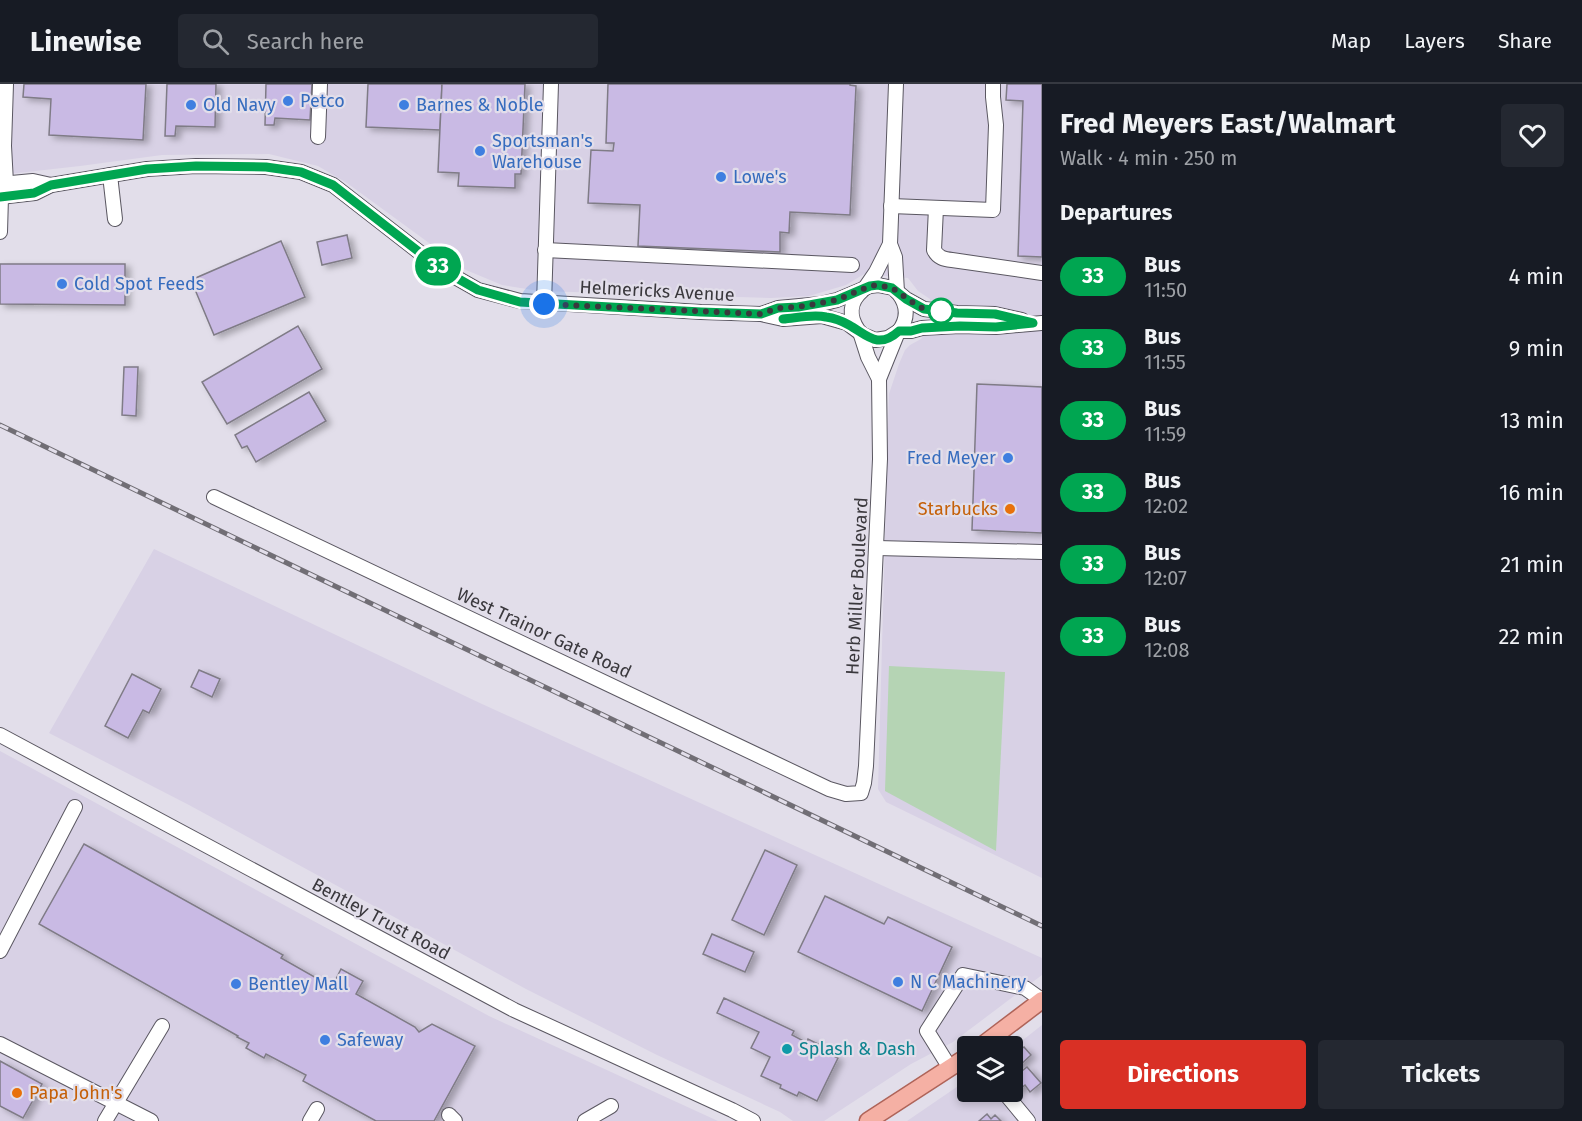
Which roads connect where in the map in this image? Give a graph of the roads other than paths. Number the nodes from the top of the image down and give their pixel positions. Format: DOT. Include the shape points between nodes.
graph roads {
  1 [pos="6,84"];
  2 [pos="320,84"];
  3 [pos="551,84"];
  4 [pos="897,84"];
  5 [pos="993,84"];
  6 [pos="318,137"];
  7 [pos="110,175"];
  8 [pos="2,190"];
  9 [pos="891,206"];
  10 [pos="936,208"];
  11 [pos="115,219"];
  12 [pos="0,232"];
  13 [pos="890,244"];
  14 [pos="545,250"];
  15 [pos="852,265"];
  16 [pos="1042,273"];
  17 [pos="864,289"];
  18 [pos="898,293"];
  19 [pos="544,304"];
  20 [pos="761,314"];
  21 [pos="1038,323"];
  22 [pos="859,331"];
  23 [pos="899,331"];
  24 [pos="879,379"];
  25 [pos="214,497"];
  26 [pos="877,548"];
  27 [pos="1042,552"];
  28 [pos="0,735"];
  29 [pos="861,793"];
  30 [pos="75,807"];
  31 [pos="0,951"];
  32 [pos="1042,1000"];
  33 [pos="162,1026"];
  34 [pos="995,1036"];
  35 [pos="0,1044"];
  36 [pos="957,1063"];
  37 [pos="950,1068"];
  38 [pos="115,1102"];
  39 [pos="1012,1102"];
  40 [pos="611,1106"];
  41 [pos="105,1121"];
  42 [pos="151,1121"];
  43 [pos="585,1121"];
  44 [pos="753,1121"];
  45 [pos="868,1121"];
  46 [pos="1028,1121"];
  1 -- 8 [label="street"];
  2 -- 6 [label="street"];
  3 -- 14 [label="street"];
  4 -- 9 [label="street, Herb Miller Boulevard"];
  5 -- 10 [label="street" via="993,210"];
  7 -- 8 [label="street, Helmericks Avenue" via="51,185 33,181"];
  7 -- 11 [label="street"];
  7 -- 19 [label="street, Helmericks Avenue" via="196,166 255,166 301,172 333,185 441,269 478,290 520,302"];
  8 -- 12 [label="street"];
  9 -- 10 [label="street"];
  9 -- 13 [label="street, Herb Miller Boulevard"];
  10 -- 16 [label="street" via="936,255"];
  13 -- 17 [label="street, Herb Miller Boulevard"];
  13 -- 18 [label="street, Herb Miller Boulevard"];
  14 -- 15 [label="street"];
  14 -- 19 [label="street"];
  17 -- 18 [label="street, Helmericks Avenue" via="885,285"];
  17 -- 20 [label="street, Helmericks Avenue" via="837,300"];
  17 -- 22 [label="street, Herb Miller Boulevard" via="854,299 851,312"];
  18 -- 21 [label="street, Helmericks Avenue" via="924,309 995,314"];
  18 -- 23 [label="street, Herb Miller Boulevard" via="906,312"];
  19 -- 20 [label="street, Helmericks Avenue"];
  20 -- 22 [label="street, Helmericks Avenue" via="783,319 822,316"];
  21 -- 23 [label="street, Helmericks Avenue"];
  22 -- 23 [label="street, Helmericks Avenue" via="868,338 882,340"];
  22 -- 24 [label="street, Herb Miller Boulevard"];
  23 -- 24 [label="street, Herb Miller Boulevard"];
  24 -- 26 [label="street, Herb Miller Boulevard"];
  25 -- 29 [label="street, West Trainor Gate Road" via="829,789"];
  26 -- 27 [label="street"];
  26 -- 29 [label="street, Herb Miller Boulevard" via="866,766"];
  28 -- 44 [label="street, Bentley Trust Road" via="514,1010"];
  30 -- 31 [label="street"];
  32 -- 34 [label="main road"];
  32 -- 37 [label="street" via="1025,988 963,975 927,1031"];
  33 -- 38 [label="street"];
  35 -- 38 [label="street"];
  36 -- 37 [label="main road"];
  37 -- 45 [label="main road"];
  38 -- 41 [label="street"];
  38 -- 42 [label="street"];
  39 -- 46 [label="street"];
  40 -- 43 [label="street"];
}
